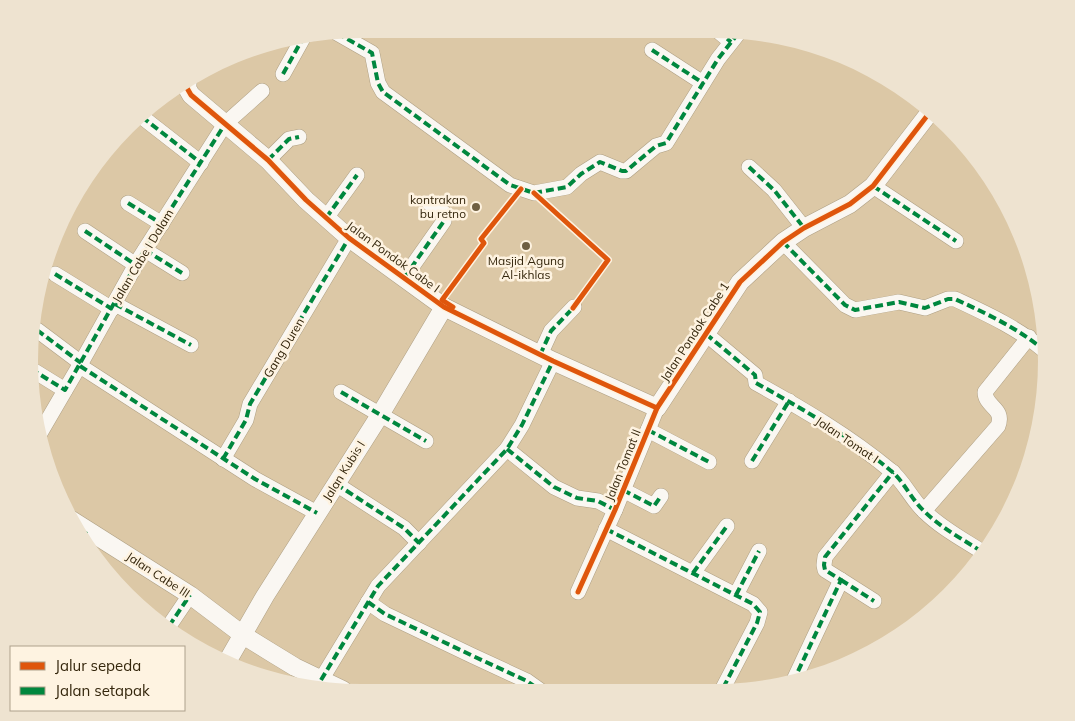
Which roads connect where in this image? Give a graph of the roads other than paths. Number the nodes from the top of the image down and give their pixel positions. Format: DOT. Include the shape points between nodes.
graph roads {
  1 [pos="346,38"];
  2 [pos="734,38"];
  3 [pos="300,43"];
  4 [pos="652,50"];
  5 [pos="283,74"];
  6 [pos="703,83"];
  7 [pos="187,88"];
  8 [pos="262,91"];
  9 [pos="926,117"];
  10 [pos="146,119"];
  11 [pos="224,124"];
  12 [pos="299,137"];
  13 [pos="268,160"];
  14 [pos="201,163"];
  15 [pos="749,167"];
  16 [pos="357,175"];
  17 [pos="873,186"];
  18 [pos="128,203"];
  19 [pos="429,204"];
  20 [pos="326,218"];
  21 [pos="162,224"];
  22 [pos="804,228"];
  23 [pos="85,231"];
  24 [pos="348,238"];
  25 [pos="956,241"];
  26 [pos="783,242"];
  27 [pos="145,250"];
  28 [pos="136,265"];
  29 [pos="182,273"];
  30 [pos="55,274"];
  31 [pos="404,278"];
  32 [pos="113,307"];
  33 [pos="444,307"];
  34 [pos="574,307"];
  35 [pos="39,332"];
  36 [pos="706,334"];
  37 [pos="1029,337"];
  38 [pos="1037,344"];
  39 [pos="190,345"];
  40 [pos="547,358"];
  41 [pos="80,364"];
  42 [pos="38,373"];
  43 [pos="65,390"];
  44 [pos="341,392"];
  45 [pos="789,401"];
  46 [pos="657,408"];
  47 [pos="380,415"];
  48 [pos="43,421"];
  49 [pos="648,430"];
  50 [pos="426,441"];
  51 [pos="508,449"];
  52 [pos="223,459"];
  53 [pos="752,460"];
  54 [pos="709,462"];
  55 [pos="893,472"];
  56 [pos="336,484"];
  57 [pos="623,490"];
  58 [pos="662,496"];
  59 [pos="615,510"];
  60 [pos="924,511"];
  61 [pos="317,513"];
  62 [pos="726,526"];
  63 [pos="606,529"];
  64 [pos="90,537"];
  65 [pos="419,543"];
  66 [pos="977,549"];
  67 [pos="759,551"];
  68 [pos="693,573"];
  69 [pos="841,580"];
  70 [pos="578,592"];
  71 [pos="190,595"];
  72 [pos="736,595"];
  73 [pos="874,601"];
  74 [pos="368,602"];
  75 [pos="172,622"];
  76 [pos="243,635"];
  77 [pos="231,656"];
  78 [pos="798,672"];
  79 [pos="321,680"];
  80 [pos="324,682"];
  81 [pos="728,683"];
  82 [pos="532,684"];
  1 -- 6 [label="street" via="372,53 383,92 510,184 534,193 567,187 600,162 626,171 656,146 666,143"];
  2 -- 6 [label="street"];
  3 -- 5 [label="street"];
  4 -- 6 [label="street"];
  7 -- 11 [label="street, Jalan Pondok Cabe I"];
  8 -- 11 [label="street, Jalan Cabe I Dalam"];
  9 -- 17 [label="street, Jalan Pondok Cabe 1"];
  10 -- 14 [label="street"];
  11 -- 13 [label="street, Jalan Pondok Cabe I"];
  11 -- 14 [label="street, Jalan Cabe I Dalam"];
  12 -- 13 [label="street" via="289,140"];
  13 -- 20 [label="street, Jalan Pondok Cabe I"];
  14 -- 21 [label="street, Jalan Cabe I Dalam"];
  15 -- 22 [label="street" via="774,190"];
  16 -- 20 [label="street"];
  17 -- 22 [label="street, Jalan Pondok Cabe 1" via="850,204"];
  17 -- 25 [label="street"];
  18 -- 21 [label="street"];
  19 -- 31 [label="street" via="444,213 444,221"];
  20 -- 24 [label="street, Jalan Pondok Cabe I"];
  21 -- 27 [label="street, Jalan Cabe I Dalam"];
  22 -- 26 [label="street, Jalan Pondok Cabe 1"];
  23 -- 28 [label="street"];
  24 -- 31 [label="street, Jalan Pondok Cabe I"];
  24 -- 52 [label="street, Gang Duren" via="250,404 246,420"];
  26 -- 36 [label="street, Jalan Pondok Cabe 1" via="740,282"];
  26 -- 37 [label="street" via="845,305 855,310 899,302 924,308 955,299"];
  27 -- 28 [label="street, Jalan Cabe I Dalam"];
  27 -- 29 [label="street"];
  28 -- 32 [label="street, Jalan Cabe I Dalam"];
  30 -- 32 [label="street"];
  31 -- 33 [label="street, Jalan Pondok Cabe I"];
  32 -- 39 [label="street"];
  32 -- 41 [label="street, Jalan Cabe I Dalam"];
  33 -- 40 [label="street, Jalan Pondok Cabe I"];
  33 -- 47 [label="street, Jalan Kubis I"];
  34 -- 40 [label="street" via="551,331"];
  35 -- 41 [label="street"];
  36 -- 45 [label="street, Jalan Tomat I" via="755,375 756,383"];
  36 -- 46 [label="street, Jalan Pondok Cabe 1"];
  37 -- 38 [label="street"];
  37 -- 60 [label="street" via="985,392 986,399 1000,416 998,426"];
  40 -- 46 [label="street, Jalan Pondok Cabe I"];
  40 -- 51 [label="street" via="522,425"];
  41 -- 43 [label="street, Jalan Cabe I Dalam"];
  41 -- 52 [label="street"];
  42 -- 43 [label="street"];
  43 -- 48 [label="street, Jalan Cabe I Dalam"];
  44 -- 47 [label="street"];
  45 -- 53 [label="street"];
  45 -- 55 [label="street, Jalan Tomat I"];
  46 -- 49 [label="street, Jalan Tomat II"];
  47 -- 50 [label="street"];
  47 -- 56 [label="street, Jalan Kubis I"];
  49 -- 54 [label="street"];
  49 -- 57 [label="street, Jalan Tomat II"];
  51 -- 59 [label="street" via="554,487"];
  51 -- 65 [label="street"];
  52 -- 61 [label="street"];
  55 -- 60 [label="street, Jalan Tomat I"];
  55 -- 69 [label="street" via="825,557 825,570"];
  56 -- 61 [label="street, Jalan Kubis I"];
  56 -- 65 [label="street" via="404,528"];
  57 -- 58 [label="street" via="654,506"];
  57 -- 59 [label="street, Jalan Tomat II"];
  59 -- 63 [label="street, Jalan Tomat II"];
  60 -- 66 [label="street, Jalan Tomat I"];
  61 -- 76 [label="street, Jalan Kubis I"];
  62 -- 68 [label="street"];
  63 -- 68 [label="street"];
  63 -- 70 [label="street, Jalan Tomat II"];
  64 -- 71 [label="street, Jalan Cabe III"];
  65 -- 74 [label="street" via="378,586"];
  67 -- 72 [label="street"];
  68 -- 72 [label="street"];
  69 -- 73 [label="street"];
  69 -- 78 [label="street"];
  71 -- 75 [label="street"];
  71 -- 76 [label="street, Jalan Cabe III"];
  72 -- 81 [label="street" via="753,604 760,617"];
  74 -- 79 [label="street"];
  74 -- 82 [label="street" via="385,614"];
  76 -- 77 [label="street, Jalan Kubis I"];
  76 -- 79 [label="street, Jalan Cabe III"];
  79 -- 80 [label="street, Jalan Cabe III"];
}
